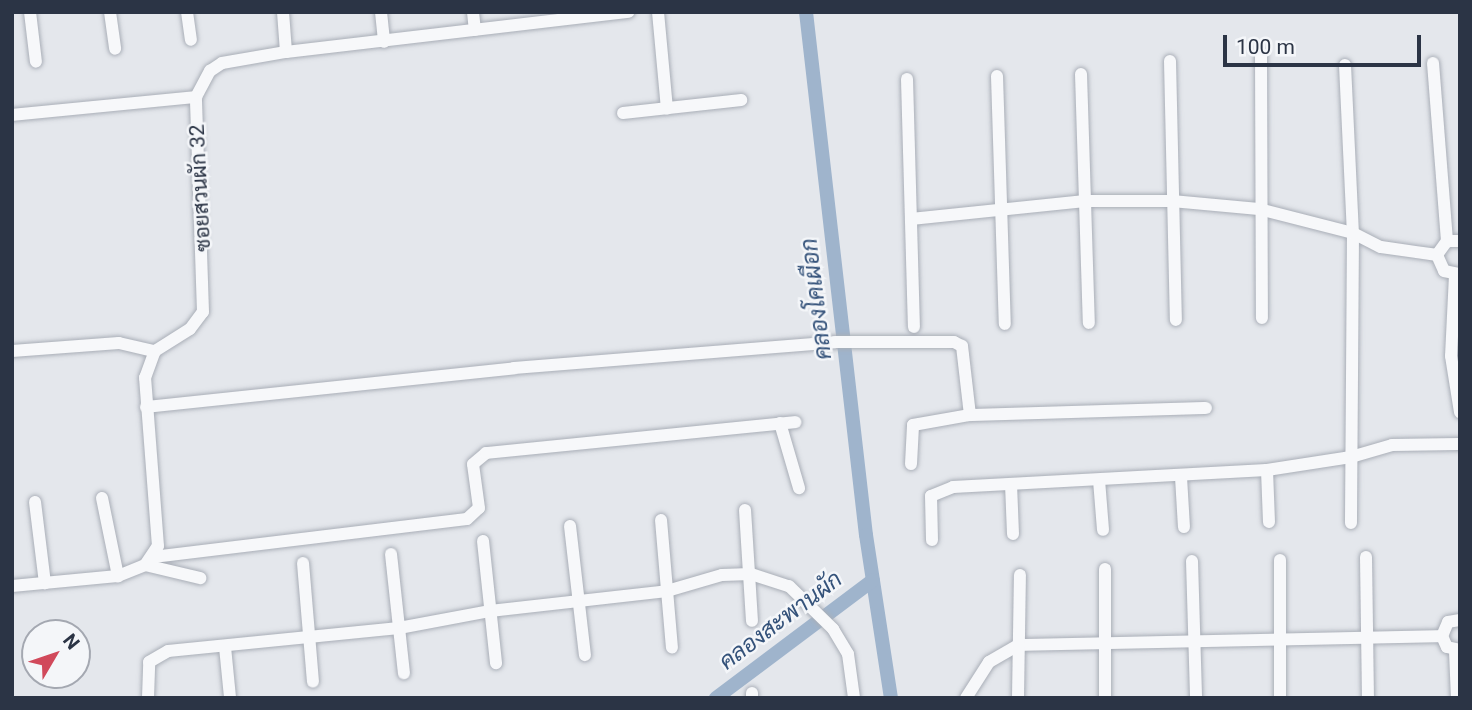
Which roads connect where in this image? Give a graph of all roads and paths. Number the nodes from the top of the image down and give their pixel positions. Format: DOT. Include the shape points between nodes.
graph roads {
  1 [pos="30,12"];
  2 [pos="110,12"];
  3 [pos="187,12"];
  4 [pos="283,12"];
  5 [pos="381,12"];
  6 [pos="472,12"];
  7 [pos="627,12"];
  8 [pos="658,12"];
  9 [pos="547,18"];
  10 [pos="475,30"];
  11 [pos="191,40"];
  12 [pos="384,42"];
  13 [pos="115,49"];
  14 [pos="286,52"];
  15 [pos="1261,53"];
  16 [pos="1170,61"];
  17 [pos="36,62"];
  18 [pos="1433,63"];
  19 [pos="1345,65"];
  20 [pos="1081,74"];
  21 [pos="998,76"];
  22 [pos="907,79"];
  23 [pos="196,97"];
  24 [pos="741,100"];
  25 [pos="667,109"];
  26 [pos="623,113"];
  27 [pos="12,115"];
  28 [pos="1085,201"];
  29 [pos="1172,201"];
  30 [pos="1259,209"];
  31 [pos="1002,210"];
  32 [pos="911,219"];
  33 [pos="1353,233"];
  34 [pos="1453,241"];
  35 [pos="1437,255"];
  36 [pos="1458,274"];
  37 [pos="1262,318"];
  38 [pos="1176,320"];
  39 [pos="1088,323"];
  40 [pos="1005,324"];
  41 [pos="915,327"];
  42 [pos="12,351"];
  43 [pos="155,351"];
  44 [pos="146,407"];
  45 [pos="1206,408"];
  46 [pos="1460,412"];
  47 [pos="970,415"];
  48 [pos="795,422"];
  49 [pos="780,424"];
  50 [pos="1460,443"];
  51 [pos="1351,457"];
  52 [pos="911,464"];
  53 [pos="1267,470"];
  54 [pos="1181,477"];
  55 [pos="1099,480"];
  56 [pos="1011,484"];
  57 [pos="799,488"];
  58 [pos="102,498"];
  59 [pos="34,502"];
  60 [pos="745,510"];
  61 [pos="662,520"];
  62 [pos="1269,522"];
  63 [pos="1351,523"];
  64 [pos="570,526"];
  65 [pos="1184,527"];
  66 [pos="1103,530"];
  67 [pos="1013,534"];
  68 [pos="932,540"];
  69 [pos="483,541"];
  70 [pos="391,554"];
  71 [pos="1366,557"];
  72 [pos="1280,560"];
  73 [pos="149,561"];
  74 [pos="1192,561"];
  75 [pos="303,563"];
  76 [pos="1105,569"];
  77 [pos="751,574"];
  78 [pos="1020,575"];
  79 [pos="118,576"];
  80 [pos="200,578"];
  81 [pos="45,583"];
  82 [pos="12,586"];
  83 [pos="667,591"];
  84 [pos="578,603"];
  85 [pos="489,611"];
  86 [pos="1460,620"];
  87 [pos="752,621"];
  88 [pos="399,628"];
  89 [pos="1441,636"];
  90 [pos="309,638"];
  91 [pos="1368,639"];
  92 [pos="1282,641"];
  93 [pos="1194,642"];
  94 [pos="1019,645"];
  95 [pos="1107,646"];
  96 [pos="225,647"];
  97 [pos="672,648"];
  98 [pos="1458,651"];
  99 [pos="586,655"];
  100 [pos="496,663"];
  101 [pos="404,673"];
  102 [pos="313,682"];
  103 [pos="230,697"];
  104 [pos="148,698"];
  105 [pos="854,698"];
  106 [pos="965,698"];
  107 [pos="1018,698"];
  108 [pos="1105,698"];
  109 [pos="1196,698"];
  110 [pos="1280,698"];
  111 [pos="1368,698"];
  112 [pos="1457,698"];
  1 -- 17 [label="street"];
  2 -- 13 [label="street"];
  3 -- 11 [label="street"];
  4 -- 14 [label="street"];
  5 -- 12 [label="street"];
  6 -- 10 [label="street"];
  7 -- 9 [label="street, ซอยสวนผัก 32"];
  8 -- 25 [label="street"];
  9 -- 10 [label="street, ซอยสวนผัก 32"];
  10 -- 12 [label="street, ซอยสวนผัก 32"];
  12 -- 14 [label="street, ซอยสวนผัก 32"];
  14 -- 23 [label="street, ซอยสวนผัก 32" via="222,63 202,81"];
  15 -- 30 [label="street"];
  16 -- 29 [label="street"];
  18 -- 34 [label="street"];
  19 -- 33 [label="street"];
  20 -- 28 [label="street"];
  21 -- 31 [label="street"];
  22 -- 32 [label="street"];
  23 -- 27 [label="street"];
  23 -- 43 [label="street, ซอยสวนผัก 32" via="205,299 199,321"];
  24 -- 25 [label="street"];
  25 -- 26 [label="street"];
  28 -- 29 [label="street"];
  28 -- 31 [label="street"];
  28 -- 39 [label="street"];
  29 -- 30 [label="street"];
  29 -- 38 [label="street"];
  30 -- 33 [label="street"];
  30 -- 37 [label="street"];
  31 -- 32 [label="street"];
  31 -- 40 [label="street"];
  32 -- 41 [label="street"];
  33 -- 35 [label="street" via="1381,247"];
  33 -- 51 [label="street"];
  34 -- 35 [label="street"];
  35 -- 36 [label="street" via="1444,271"];
  36 -- 46 [label="street" via="1451,356"];
  42 -- 43 [label="street" via="120,343"];
  43 -- 44 [label="street" via="145,378"];
  44 -- 47 [label="street" via="514,368 835,342 954,342 962,346"];
  44 -- 73 [label="street" via="158,533"];
  45 -- 47 [label="street"];
  47 -- 52 [label="street" via="913,425"];
  48 -- 49 [label="street"];
  49 -- 57 [label="street"];
  49 -- 73 [label="street" via="486,453 472,464 479,508 467,519"];
  50 -- 51 [label="street" via="1415,441"];
  51 -- 53 [label="street"];
  51 -- 63 [label="street"];
  53 -- 54 [label="street"];
  53 -- 62 [label="street"];
  54 -- 55 [label="street"];
  54 -- 65 [label="street"];
  55 -- 56 [label="street"];
  55 -- 66 [label="street"];
  56 -- 67 [label="street"];
  56 -- 68 [label="street" via="939,490 929,504"];
  58 -- 79 [label="street"];
  59 -- 81 [label="street"];
  60 -- 77 [label="street"];
  61 -- 83 [label="street"];
  64 -- 84 [label="street"];
  69 -- 85 [label="street"];
  70 -- 88 [label="street"];
  71 -- 91 [label="street"];
  72 -- 92 [label="street"];
  73 -- 79 [label="street"];
  73 -- 80 [label="street"];
  74 -- 93 [label="street"];
  75 -- 90 [label="street"];
  76 -- 95 [label="street"];
  77 -- 83 [label="street" via="722,575"];
  77 -- 87 [label="street"];
  77 -- 105 [label="street" via="789,586 833,629 848,654"];
  78 -- 94 [label="street"];
  79 -- 81 [label="street"];
  81 -- 82 [label="street"];
  83 -- 84 [label="street"];
  83 -- 97 [label="street"];
  84 -- 85 [label="street"];
  84 -- 99 [label="street"];
  85 -- 88 [label="street"];
  85 -- 100 [label="street"];
  86 -- 89 [label="street" via="1448,622"];
  88 -- 90 [label="street"];
  88 -- 101 [label="street"];
  89 -- 91 [label="street"];
  89 -- 98 [label="street" via="1447,647"];
  90 -- 96 [label="street"];
  90 -- 102 [label="street"];
  91 -- 92 [label="street"];
  91 -- 111 [label="street"];
  92 -- 93 [label="street"];
  92 -- 110 [label="street"];
  93 -- 95 [label="street"];
  93 -- 109 [label="street"];
  94 -- 95 [label="street"];
  94 -- 106 [label="street" via="989,662"];
  94 -- 107 [label="street"];
  95 -- 108 [label="street"];
  96 -- 103 [label="street"];
  96 -- 104 [label="street" via="156,655 147,671"];
  98 -- 112 [label="street"];
}
